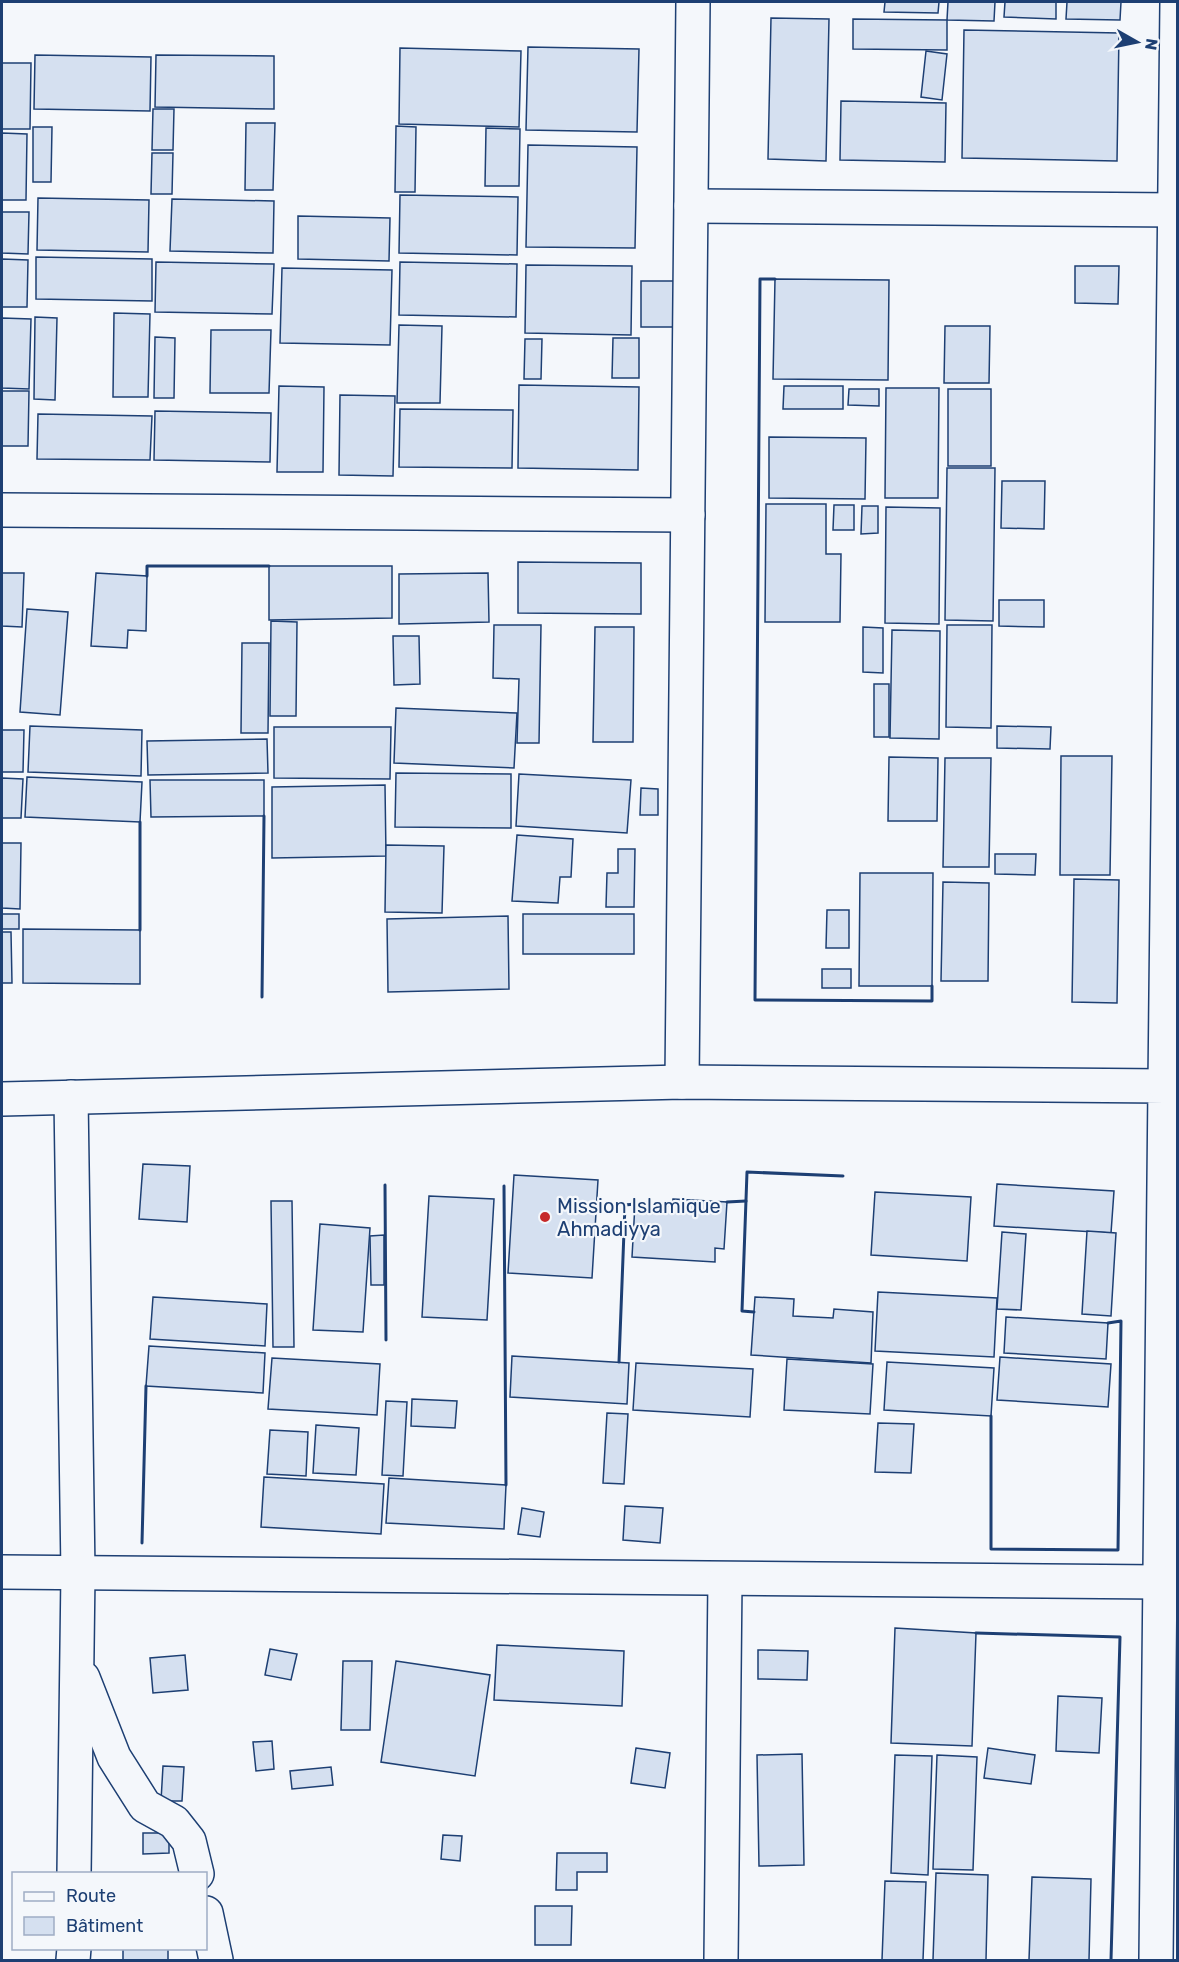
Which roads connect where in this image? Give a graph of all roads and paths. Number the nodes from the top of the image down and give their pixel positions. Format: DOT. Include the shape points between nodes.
graph roads {
  1 [pos="693,2"];
  2 [pos="1177,2"];
  3 [pos="691,206"];
  4 [pos="1176,210"];
  5 [pos="2,510"];
  6 [pos="688,515"];
  7 [pos="681,1082"];
  8 [pos="1171,1086"];
  9 [pos="71,1097"];
  10 [pos="2,1099"];
  11 [pos="2,1572"];
  12 [pos="78,1573"];
  13 [pos="725,1579"];
  14 [pos="1160,1582"];
  15 [pos="77,1663"];
  16 [pos="1167,1848"];
  17 [pos="74,1872"];
  18 [pos="197,1872"];
  19 [pos="207,1918"];
  20 [pos="216,1960"];
  21 [pos="721,1960"];
  22 [pos="1156,1960"];
  1 -- 3 [label="street"];
  2 -- 4 [label="street"];
  3 -- 4 [label="street"];
  3 -- 6 [label="street"];
  4 -- 8 [label="street"];
  5 -- 6 [label="street"];
  6 -- 7 [label="street"];
  7 -- 8 [label="street"];
  7 -- 9 [label="street"];
  8 -- 14 [label="street"];
  9 -- 10 [label="street"];
  9 -- 12 [label="street"];
  11 -- 12 [label="street"];
  12 -- 13 [label="street"];
  12 -- 15 [label="street"];
  13 -- 14 [label="street"];
  13 -- 21 [label="street"];
  14 -- 16 [label="street"];
  15 -- 17 [label="street"];
  15 -- 18 [label="street" via="114,1756 145,1806 174,1822 189,1841"];
  16 -- 22 [label="street"];
  19 -- 20 [label="street"];
}
